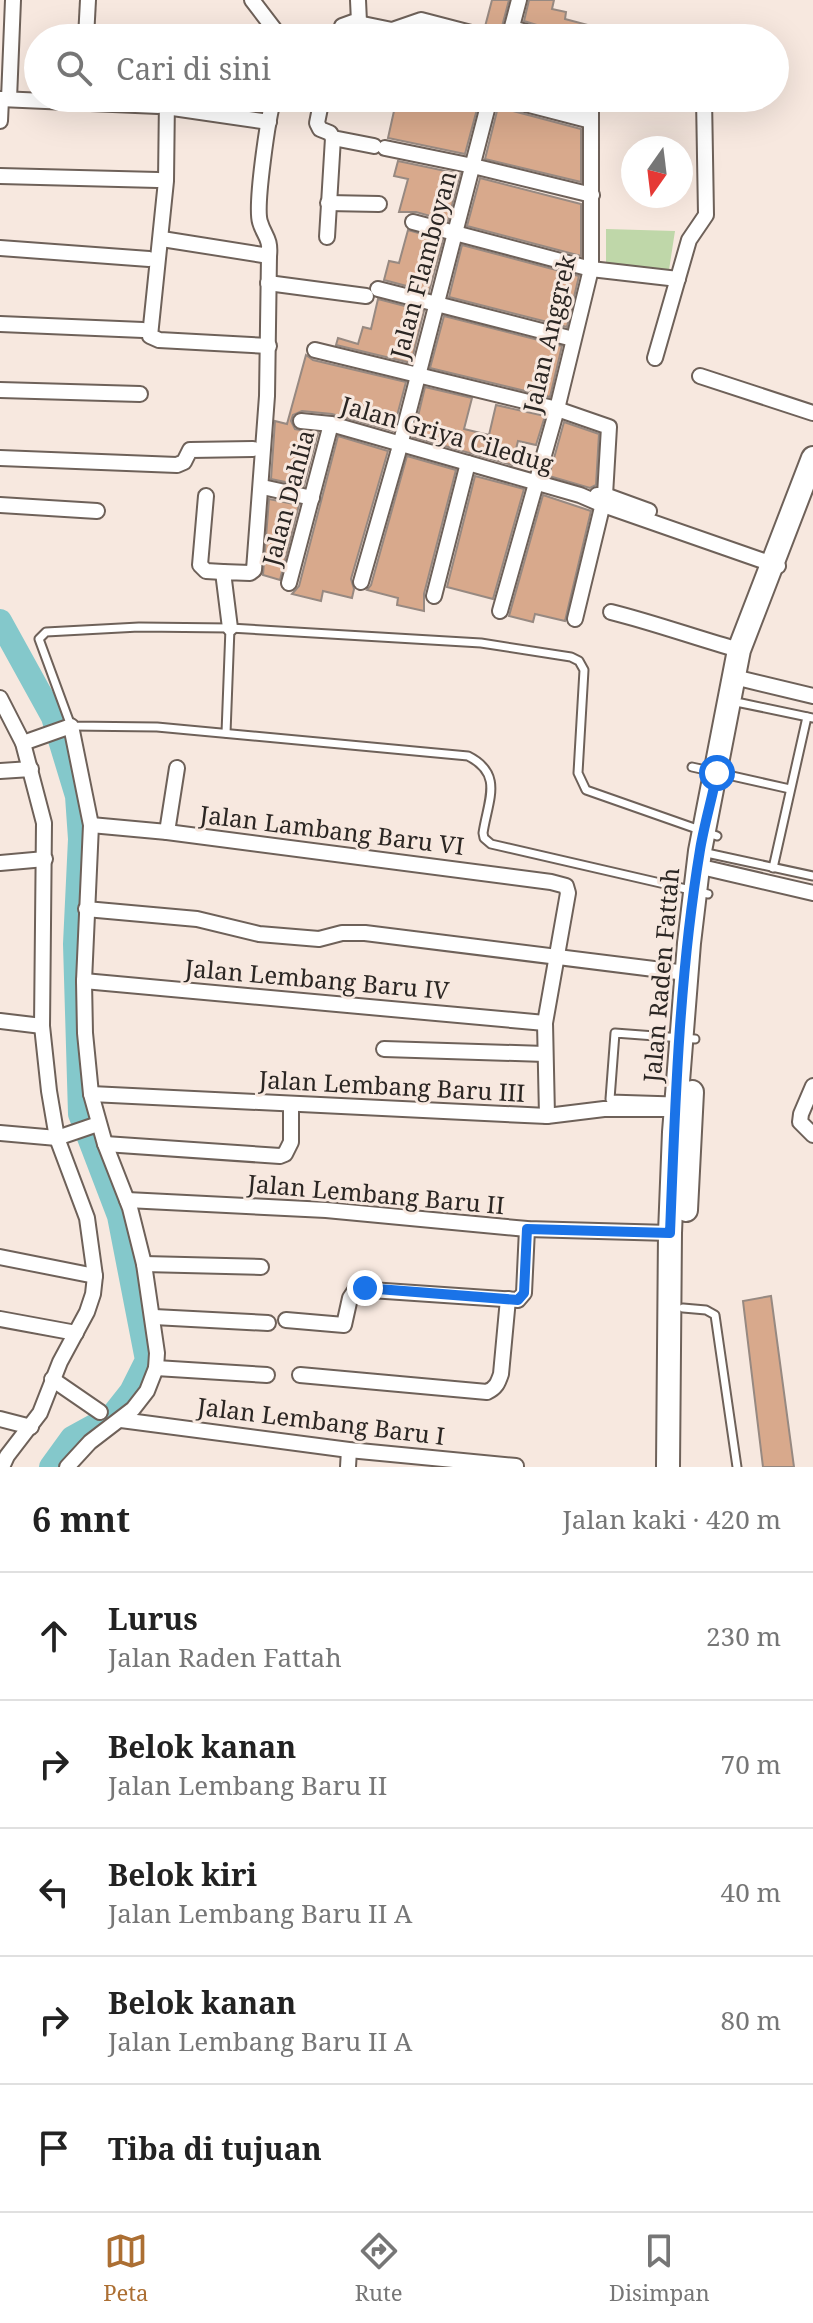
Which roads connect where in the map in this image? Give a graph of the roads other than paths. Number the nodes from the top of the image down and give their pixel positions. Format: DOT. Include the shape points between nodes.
graph roads {
  1 [pos="13,0"];
  2 [pos="88,0"];
  3 [pos="252,0"];
  4 [pos="358,0"];
  5 [pos="519,0"];
  6 [pos="359,22"];
  7 [pos="87,24"];
  8 [pos="270,24"];
  9 [pos="350,24"];
  10 [pos="367,24"];
  11 [pos="409,24"];
  12 [pos="436,24"];
  13 [pos="512,24"];
  14 [pos="3,99"];
  15 [pos="24,99"];
  16 [pos="163,112"];
  17 [pos="210,112"];
  18 [pos="271,112"];
  19 [pos="320,112"];
  20 [pos="486,112"];
  21 [pos="556,112"];
  22 [pos="591,112"];
  23 [pos="704,112"];
  24 [pos="0,121"];
  25 [pos="591,121"];
  26 [pos="269,122"];
  27 [pos="333,138"];
  28 [pos="473,166"];
  29 [pos="0,176"];
  30 [pos="158,180"];
  31 [pos="592,195"];
  32 [pos="328,203"];
  33 [pos="379,204"];
  34 [pos="413,222"];
  35 [pos="455,233"];
  36 [pos="327,237"];
  37 [pos="162,239"];
  38 [pos="0,248"];
  39 [pos="269,256"];
  40 [pos="149,259"];
  41 [pos="591,269"];
  42 [pos="678,279"];
  43 [pos="268,283"];
  44 [pos="438,303"];
  45 [pos="0,324"];
  46 [pos="143,330"];
  47 [pos="573,339"];
  48 [pos="269,346"];
  49 [pos="315,350"];
  50 [pos="655,358"];
  51 [pos="418,375"];
  52 [pos="700,376"];
  53 [pos="0,390"];
  54 [pos="140,394"];
  55 [pos="557,409"];
  56 [pos="813,413"];
  57 [pos="301,421"];
  58 [pos="331,424"];
  59 [pos="400,444"];
  60 [pos="253,449"];
  61 [pos="0,458"];
  62 [pos="813,458"];
  63 [pos="468,463"];
  64 [pos="535,482"];
  65 [pos="267,488"];
  66 [pos="813,489"];
  67 [pos="206,496"];
  68 [pos="312,498"];
  69 [pos="604,500"];
  70 [pos="0,505"];
  71 [pos="97,511"];
  72 [pos="777,562"];
  73 [pos="223,572"];
  74 [pos="361,582"];
  75 [pos="289,583"];
  76 [pos="434,596"];
  77 [pos="500,611"];
  78 [pos="611,612"];
  79 [pos="575,619"];
  80 [pos="230,628"];
  81 [pos="739,650"];
  82 [pos="740,678"];
  83 [pos="813,696"];
  84 [pos="0,698"];
  85 [pos="741,703"];
  86 [pos="810,717"];
  87 [pos="63,728"];
  88 [pos="226,733"];
  89 [pos="23,743"];
  90 [pos="692,767"];
  91 [pos="177,768"];
  92 [pos="31,769"];
  93 [pos="0,771"];
  94 [pos="723,774"];
  95 [pos="790,789"];
  96 [pos="91,825"];
  97 [pos="167,832"];
  98 [pos="709,848"];
  99 [pos="45,859"];
  100 [pos="0,863"];
  101 [pos="773,868"];
  102 [pos="813,876"];
  103 [pos="701,893"];
  104 [pos="813,893"];
  105 [pos="86,909"];
  106 [pos="557,958"];
  107 [pos="686,973"];
  108 [pos="84,981"];
  109 [pos="0,1021"];
  110 [pos="545,1023"];
  111 [pos="42,1026"];
  112 [pos="688,1038"];
  113 [pos="384,1049"];
  114 [pos="545,1054"];
  115 [pos="813,1086"];
  116 [pos="91,1094"];
  117 [pos="291,1104"];
  118 [pos="684,1105"];
  119 [pos="547,1116"];
  120 [pos="94,1126"];
  121 [pos="0,1133"];
  122 [pos="813,1135"];
  123 [pos="61,1137"];
  124 [pos="105,1144"];
  125 [pos="127,1200"];
  126 [pos="527,1229"];
  127 [pos="670,1233"];
  128 [pos="0,1257"];
  129 [pos="144,1264"];
  130 [pos="261,1267"];
  131 [pos="95,1276"];
  132 [pos="508,1299"];
  133 [pos="683,1308"];
  134 [pos="154,1317"];
  135 [pos="0,1319"];
  136 [pos="286,1320"];
  137 [pos="268,1323"];
  138 [pos="76,1333"];
  139 [pos="156,1368"];
  140 [pos="267,1375"];
  141 [pos="300,1375"];
  142 [pos="52,1379"];
  143 [pos="100,1412"];
  144 [pos="0,1419"];
  145 [pos="121,1420"];
  146 [pos="31,1427"];
  147 [pos="349,1450"];
  148 [pos="516,1466"];
  149 [pos="2,1467"];
  150 [pos="67,1467"];
  151 [pos="348,1467"];
  152 [pos="668,1467"];
  153 [pos="681,1467"];
  154 [pos="737,1467"];
  1 -- 14 [label="street"];
  2 -- 7 [label="street"];
  3 -- 8 [label="street"];
  4 -- 6 [label="street"];
  5 -- 13 [label="street"];
  6 -- 9 [label="street"];
  6 -- 10 [label="street"];
  11 -- 12 [label="street"];
  14 -- 15 [label="street"];
  14 -- 24 [label="street"];
  16 -- 37 [label="street"];
  17 -- 26 [label="street"];
  18 -- 26 [label="street"];
  19 -- 27 [label="street" via="318,126"];
  20 -- 28 [label="street, Jalan Flamboyan"];
  21 -- 25 [label="street"];
  22 -- 25 [label="street, Jalan Anggrek"];
  23 -- 42 [label="street" via="707,206 689,240"];
  25 -- 31 [label="street, Jalan Anggrek"];
  26 -- 39 [label="street" via="259,214"];
  27 -- 28 [label="street"];
  27 -- 32 [label="street"];
  28 -- 31 [label="street"];
  28 -- 35 [label="street, Jalan Flamboyan"];
  29 -- 30 [label="street"];
  31 -- 41 [label="street, Jalan Anggrek"];
  32 -- 33 [label="street"];
  32 -- 36 [label="street"];
  34 -- 35 [label="street"];
  35 -- 41 [label="street"];
  35 -- 44 [label="street, Jalan Flamboyan"];
  37 -- 39 [label="street"];
  37 -- 48 [label="street" via="152,338"];
  38 -- 40 [label="street"];
  39 -- 43 [label="street"];
  41 -- 42 [label="street"];
  41 -- 47 [label="street, Jalan Anggrek"];
  42 -- 50 [label="street"];
  43 -- 44 [label="street"];
  43 -- 48 [label="street"];
  44 -- 47 [label="street"];
  44 -- 51 [label="street, Jalan Flamboyan"];
  45 -- 46 [label="street"];
  47 -- 55 [label="street, Jalan Anggrek"];
  48 -- 73 [label="street" via="254,570"];
  49 -- 51 [label="street"];
  51 -- 55 [label="street"];
  51 -- 59 [label="street, Jalan Flamboyan"];
  52 -- 56 [label="street"];
  53 -- 54 [label="street"];
  55 -- 64 [label="street, Jalan Anggrek"];
  55 -- 69 [label="street" via="609,427"];
  57 -- 58 [label="street, Jalan Griya Ciledug"];
  58 -- 59 [label="street, Jalan Griya Ciledug"];
  58 -- 68 [label="street, Jalan Dahlia"];
  59 -- 63 [label="street, Jalan Griya Ciledug"];
  59 -- 74 [label="street, Jalan Flamboyan"];
  60 -- 61 [label="street" via="190,450 177,465"];
  62 -- 72 [label="main road, Jalan Raden Fattah"];
  63 -- 64 [label="street, Jalan Griya Ciledug"];
  63 -- 76 [label="street"];
  64 -- 69 [label="street, Jalan Griya Ciledug"];
  64 -- 77 [label="street, Jalan Anggrek"];
  65 -- 68 [label="street"];
  66 -- 72 [label="main road, Jalan Raden Fattah"];
  67 -- 73 [label="street" via="200,565"];
  68 -- 75 [label="street, Jalan Dahlia"];
  69 -- 72 [label="street, Jalan Griya Ciledug"];
  69 -- 79 [label="street"];
  70 -- 71 [label="street"];
  72 -- 81 [label="main road, Jalan Raden Fattah"];
  72 -- 82 [label="main road, Jalan Raden Fattah"];
  73 -- 80 [label="street"];
  78 -- 81 [label="street"];
  80 -- 87 [label="lane" via="41,634 39,644"];
  80 -- 88 [label="lane"];
  80 -- 98 [label="lane" via="481,643 571,657 584,670 581,784 589,793"];
  81 -- 82 [label="main road, Jalan Raden Fattah"];
  82 -- 83 [label="street"];
  82 -- 85 [label="main road, Jalan Raden Fattah"];
  82 -- 94 [label="main road, Jalan Raden Fattah"];
  84 -- 89 [label="street"];
  85 -- 86 [label="lane"];
  85 -- 94 [label="main road, Jalan Raden Fattah"];
  86 -- 95 [label="lane"];
  87 -- 88 [label="lane"];
  87 -- 89 [label="street"];
  87 -- 96 [label="street"];
  88 -- 103 [label="lane" via="468,756 489,772 483,833 491,844"];
  89 -- 92 [label="street"];
  90 -- 94 [label="lane"];
  91 -- 97 [label="street"];
  92 -- 93 [label="street"];
  92 -- 99 [label="street" via="44,823"];
  94 -- 95 [label="lane"];
  94 -- 98 [label="main road, Jalan Raden Fattah"];
  95 -- 101 [label="lane"];
  96 -- 97 [label="street, Jalan Lambang Baru VI"];
  96 -- 105 [label="street"];
  97 -- 106 [label="street, Jalan Lambang Baru VI" via="566,886"];
  98 -- 101 [label="lane"];
  98 -- 103 [label="main road, Jalan Raden Fattah"];
  98 -- 104 [label="street"];
  99 -- 100 [label="street"];
  99 -- 111 [label="street"];
  101 -- 102 [label="lane"];
  103 -- 107 [label="main road, Jalan Raden Fattah"];
  103 -- 112 [label="main road, Jalan Raden Fattah"];
  105 -- 106 [label="street" via="197,919 259,934 319,939 365,933"];
  105 -- 108 [label="street"];
  106 -- 107 [label="street"];
  106 -- 110 [label="street"];
  107 -- 112 [label="main road, Jalan Raden Fattah"];
  108 -- 110 [label="street, Jalan Lembang Baru IV"];
  108 -- 116 [label="street"];
  109 -- 111 [label="street"];
  110 -- 114 [label="street"];
  111 -- 123 [label="street"];
  112 -- 118 [label="main road, Jalan Raden Fattah"];
  112 -- 118 [label="lane" via="615,1033 610,1099"];
  113 -- 114 [label="street"];
  114 -- 119 [label="street"];
  115 -- 122 [label="street" via="800,1122"];
  116 -- 117 [label="street, Jalan Lembang Baru III"];
  116 -- 120 [label="street"];
  117 -- 119 [label="street, Jalan Lembang Baru III"];
  117 -- 124 [label="street" via="291,1142 280,1156"];
  118 -- 119 [label="street, Jalan Lembang Baru III"];
  118 -- 127 [label="main road, Jalan Raden Fattah"];
  118 -- 133 [label="main road, Jalan Raden Fattah"];
  120 -- 123 [label="street"];
  120 -- 124 [label="street"];
  121 -- 123 [label="street"];
  123 -- 131 [label="street" via="87,1218"];
  124 -- 125 [label="street"];
  125 -- 126 [label="street, Jalan Lembang Baru II" via="326,1210"];
  125 -- 129 [label="street"];
  126 -- 127 [label="street, Jalan Lembang Baru II"];
  126 -- 132 [label="street" via="524,1293 518,1300"];
  127 -- 152 [label="main road, Jalan Raden Fattah"];
  128 -- 131 [label="street"];
  129 -- 130 [label="street"];
  129 -- 134 [label="street"];
  131 -- 138 [label="street"];
  132 -- 136 [label="street" via="356,1289 344,1325"];
  132 -- 141 [label="street" via="501,1374 497,1386 487,1392"];
  133 -- 153 [label="main road, Jalan Raden Fattah"];
  133 -- 154 [label="lane" via="715,1315"];
  134 -- 137 [label="street"];
  134 -- 139 [label="street"];
  135 -- 138 [label="street"];
  138 -- 142 [label="street"];
  139 -- 140 [label="street"];
  139 -- 145 [label="street" via="147,1391"];
  142 -- 143 [label="street"];
  142 -- 146 [label="street"];
  144 -- 146 [label="street"];
  145 -- 147 [label="street, Jalan Lembang Baru I"];
  145 -- 150 [label="street"];
  146 -- 149 [label="street"];
  147 -- 148 [label="street, Jalan Lembang Baru I"];
  147 -- 151 [label="street"];
}
